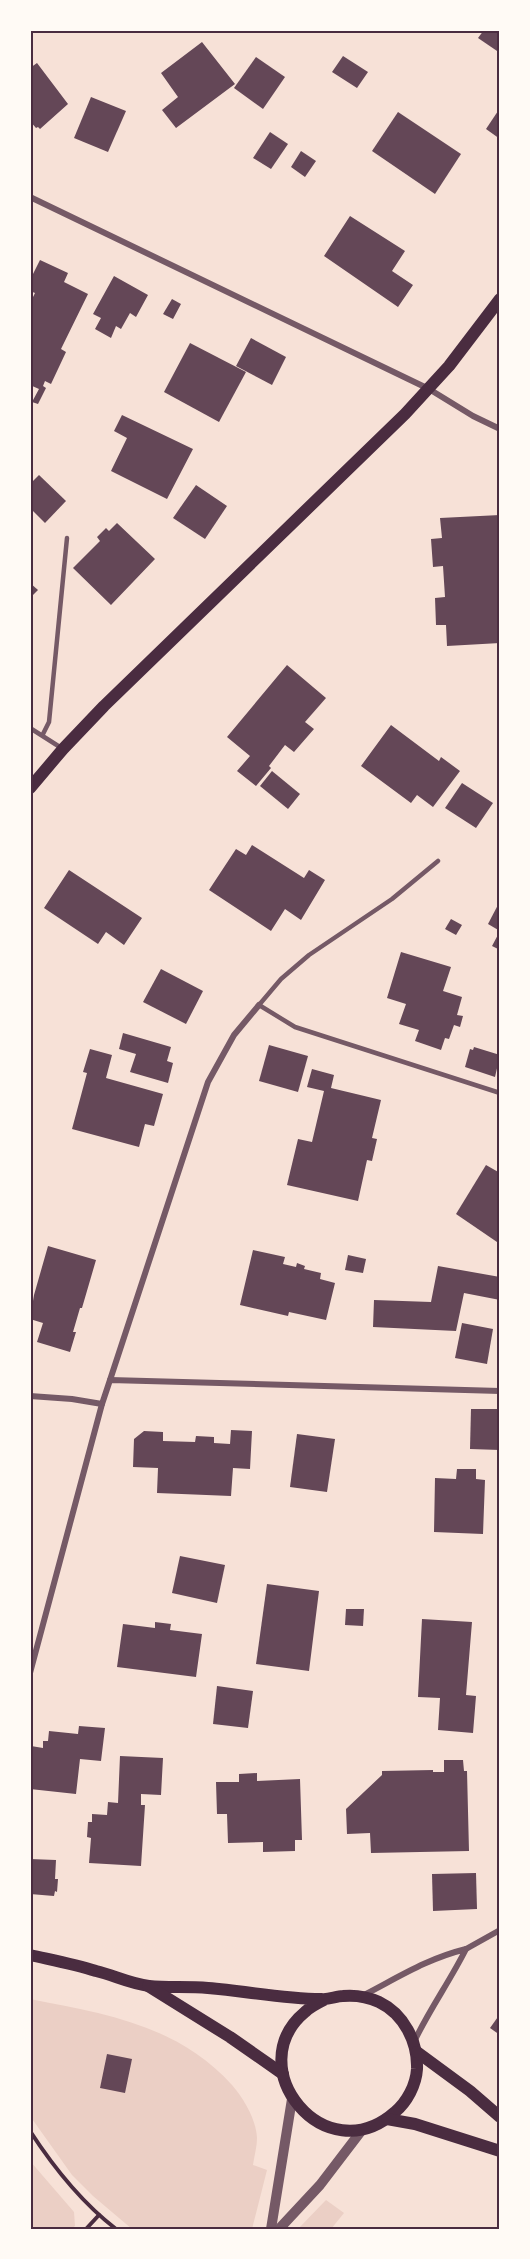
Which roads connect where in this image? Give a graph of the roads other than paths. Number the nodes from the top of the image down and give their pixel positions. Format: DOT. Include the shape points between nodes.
graph roads {
  1 [pos="30,197"];
  2 [pos="500,299"];
  3 [pos="429,389"];
  4 [pos="500,429"];
  5 [pos="67,538"];
  6 [pos="30,728"];
  7 [pos="43,734"];
  8 [pos="63,749"];
  9 [pos="30,789"];
  10 [pos="438,861"];
  11 [pos="259,1005"];
  12 [pos="500,1093"];
  13 [pos="110,1380"];
  14 [pos="500,1390"];
  15 [pos="30,1396"];
  16 [pos="102,1404"];
  17 [pos="30,1673"];
  18 [pos="500,1930"];
  19 [pos="466,1949"];
  20 [pos="30,1955"];
  21 [pos="147,1986"];
  22 [pos="361,1996"];
  23 [pos="324,2000"];
  24 [pos="415,2048"];
  25 [pos="283,2074"];
  26 [pos="292,2099"];
  27 [pos="500,2117"];
  28 [pos="387,2119"];
  29 [pos="362,2130"];
  30 [pos="500,2151"];
  31 [pos="272,2229"];
  32 [pos="279,2229"];
  1 -- 3 [label="street"];
  2 -- 3 [label="main road"];
  3 -- 4 [label="street"];
  3 -- 8 [label="main road"];
  5 -- 7 [label="lane" via="49,722"];
  6 -- 7 [label="lane"];
  7 -- 8 [label="lane"];
  8 -- 9 [label="main road"];
  10 -- 11 [label="lane" via="392,899 309,955"];
  11 -- 12 [label="lane" via="295,1027"];
  11 -- 13 [label="street" via="234,1035 208,1082"];
  13 -- 14 [label="street"];
  13 -- 16 [label="street"];
  15 -- 16 [label="street"];
  16 -- 17 [label="street"];
  18 -- 19 [label="street"];
  19 -- 22 [label="street" via="431,1959"];
  19 -- 24 [label="street" via="425,2018"];
  20 -- 21 [label="main road"];
  21 -- 23 [label="main road"];
  21 -- 25 [label="main road"];
  22 -- 23 [label="main road" via="342,1995"];
  22 -- 24 [label="main road" via="394,2012 406,2026"];
  23 -- 25 [label="main road" via="304,2012 290,2030 282,2051"];
  24 -- 27 [label="main road"];
  24 -- 28 [label="main road" via="417,2072 411,2090"];
  25 -- 26 [label="main road"];
  26 -- 29 [label="main road" via="322,2125"];
  26 -- 31 [label="street"];
  28 -- 29 [label="main road"];
  28 -- 30 [label="main road"];
  29 -- 32 [label="street" via="320,2185"];
}
